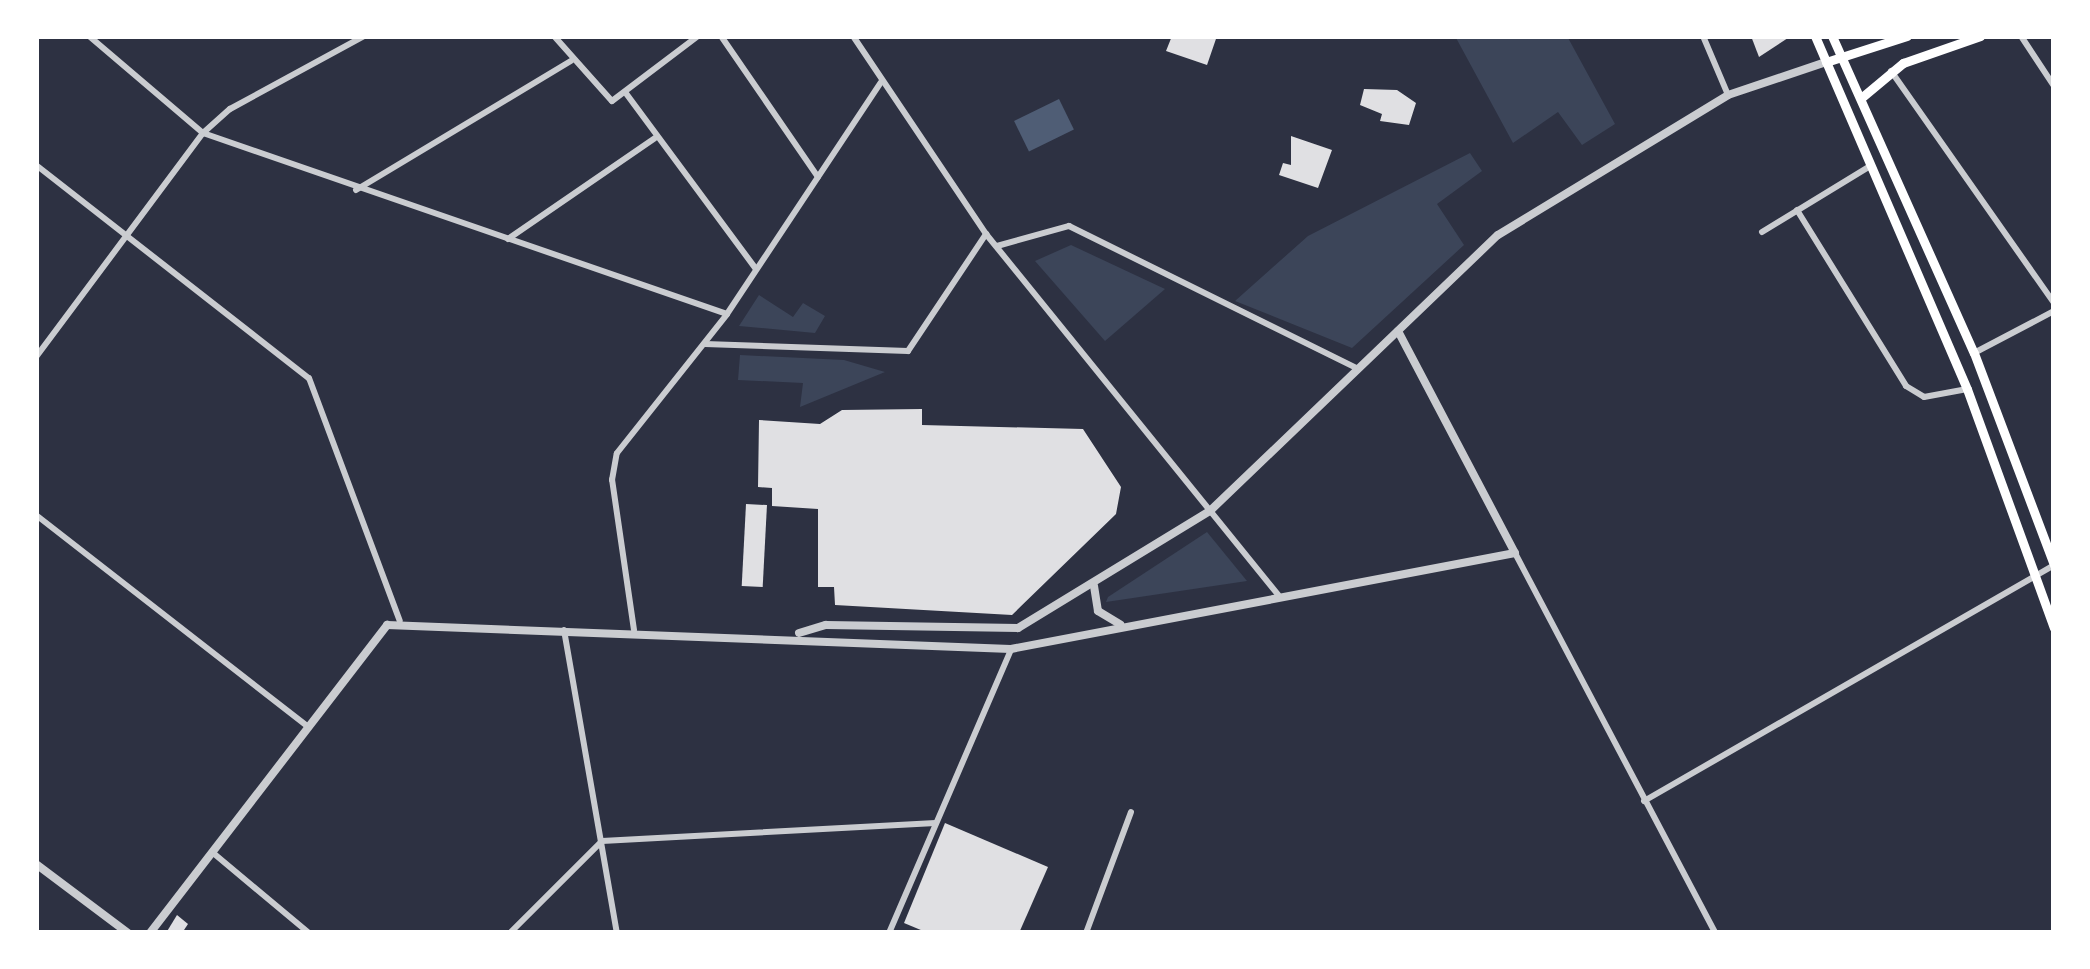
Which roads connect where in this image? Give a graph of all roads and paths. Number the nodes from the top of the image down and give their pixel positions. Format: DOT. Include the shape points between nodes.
graph roads {
  1 [pos="364,36"];
  2 [pos="554,36"];
  3 [pos="698,36"];
  4 [pos="721,36"];
  5 [pos="853,36"];
  6 [pos="1703,36"];
  7 [pos="1815,36"];
  8 [pos="1832,36"];
  9 [pos="1907,36"];
  10 [pos="1980,36"];
  11 [pos="2021,36"];
  12 [pos="94,37"];
  13 [pos="1841,56"];
  14 [pos="571,61"];
  15 [pos="1826,62"];
  16 [pos="1892,71"];
  17 [pos="881,82"];
  18 [pos="2054,86"];
  19 [pos="625,92"];
  20 [pos="1728,95"];
  21 [pos="1862,98"];
  22 [pos="203,133"];
  23 [pos="655,138"];
  24 [pos="36,165"];
  25 [pos="1870,166"];
  26 [pos="818,177"];
  27 [pos="356,190"];
  28 [pos="1797,210"];
  29 [pos="1762,232"];
  30 [pos="986,234"];
  31 [pos="128,235"];
  32 [pos="508,239"];
  33 [pos="997,247"];
  34 [pos="756,269"];
  35 [pos="2054,307"];
  36 [pos="727,314"];
  37 [pos="1398,331"];
  38 [pos="705,344"];
  39 [pos="1974,352"];
  40 [pos="36,357"];
  41 [pos="1359,369"];
  42 [pos="1967,389"];
  43 [pos="1211,510"];
  44 [pos="36,515"];
  45 [pos="1515,553"];
  46 [pos="2054,565"];
  47 [pos="2038,574"];
  48 [pos="1095,585"];
  49 [pos="1278,595"];
  50 [pos="400,621"];
  51 [pos="1124,626"];
  52 [pos="1018,628"];
  53 [pos="2054,628"];
  54 [pos="564,630"];
  55 [pos="634,630"];
  56 [pos="792,635"];
  57 [pos="1011,650"];
  58 [pos="307,726"];
  59 [pos="1644,800"];
  60 [pos="1131,812"];
  61 [pos="936,823"];
  62 [pos="602,841"];
  63 [pos="212,852"];
  64 [pos="36,864"];
  65 [pos="128,933"];
  66 [pos="150,933"];
  67 [pos="309,933"];
  68 [pos="510,933"];
  69 [pos="616,933"];
  70 [pos="889,933"];
  71 [pos="1085,933"];
  72 [pos="1715,933"];
  1 -- 22 [label="street" via="230,109"];
  2 -- 14 [label="street"];
  3 -- 19 [label="street"];
  4 -- 26 [label="street"];
  5 -- 17 [label="street"];
  6 -- 20 [label="street"];
  7 -- 15 [label="main road"];
  8 -- 13 [label="main road"];
  9 -- 13 [label="main road"];
  10 -- 16 [label="main road"];
  11 -- 18 [label="street"];
  12 -- 22 [label="street"];
  13 -- 15 [label="main road"];
  13 -- 21 [label="main road"];
  14 -- 19 [label="street" via="604,99"];
  14 -- 27 [label="street"];
  15 -- 20 [label="street"];
  15 -- 25 [label="main road"];
  16 -- 21 [label="main road"];
  16 -- 35 [label="street"];
  17 -- 26 [label="street"];
  17 -- 30 [label="street"];
  19 -- 23 [label="street"];
  20 -- 37 [label="street" via="1498,235"];
  21 -- 39 [label="main road"];
  22 -- 27 [label="street"];
  22 -- 31 [label="street"];
  23 -- 32 [label="street"];
  23 -- 34 [label="street"];
  24 -- 31 [label="street"];
  25 -- 28 [label="street"];
  25 -- 42 [label="main road"];
  26 -- 34 [label="street"];
  27 -- 32 [label="street"];
  28 -- 29 [label="street"];
  28 -- 42 [label="street" via="1906,386 1924,397"];
  30 -- 33 [label="street"];
  30 -- 38 [label="street" via="908,351"];
  31 -- 40 [label="street"];
  31 -- 50 [label="street" via="309,378"];
  32 -- 36 [label="street"];
  33 -- 41 [label="street" via="1069,226"];
  33 -- 43 [label="street"];
  34 -- 36 [label="street"];
  35 -- 39 [label="street"];
  36 -- 38 [label="street"];
  37 -- 41 [label="street"];
  37 -- 45 [label="street"];
  38 -- 55 [label="street" via="613,466"];
  39 -- 46 [label="main road"];
  41 -- 43 [label="street"];
  42 -- 47 [label="main road"];
  43 -- 48 [label="street"];
  43 -- 49 [label="street"];
  44 -- 58 [label="street"];
  45 -- 49 [label="street"];
  45 -- 59 [label="street"];
  46 -- 47 [label="street"];
  47 -- 53 [label="main road"];
  47 -- 59 [label="street"];
  48 -- 51 [label="street" via="1098,611"];
  48 -- 52 [label="street"];
  49 -- 51 [label="street"];
  50 -- 54 [label="street"];
  50 -- 58 [label="street" via="379,632"];
  51 -- 57 [label="street"];
  52 -- 56 [label="street" via="826,625"];
  52 -- 57 [label="street"];
  54 -- 55 [label="street"];
  54 -- 62 [label="street"];
  55 -- 56 [label="street"];
  56 -- 57 [label="street"];
  57 -- 61 [label="street"];
  58 -- 63 [label="street"];
  59 -- 72 [label="street"];
  60 -- 71 [label="street"];
  61 -- 62 [label="street"];
  61 -- 70 [label="street"];
  62 -- 68 [label="street"];
  62 -- 69 [label="street"];
  63 -- 66 [label="street"];
  63 -- 67 [label="street"];
  64 -- 65 [label="street"];
}
